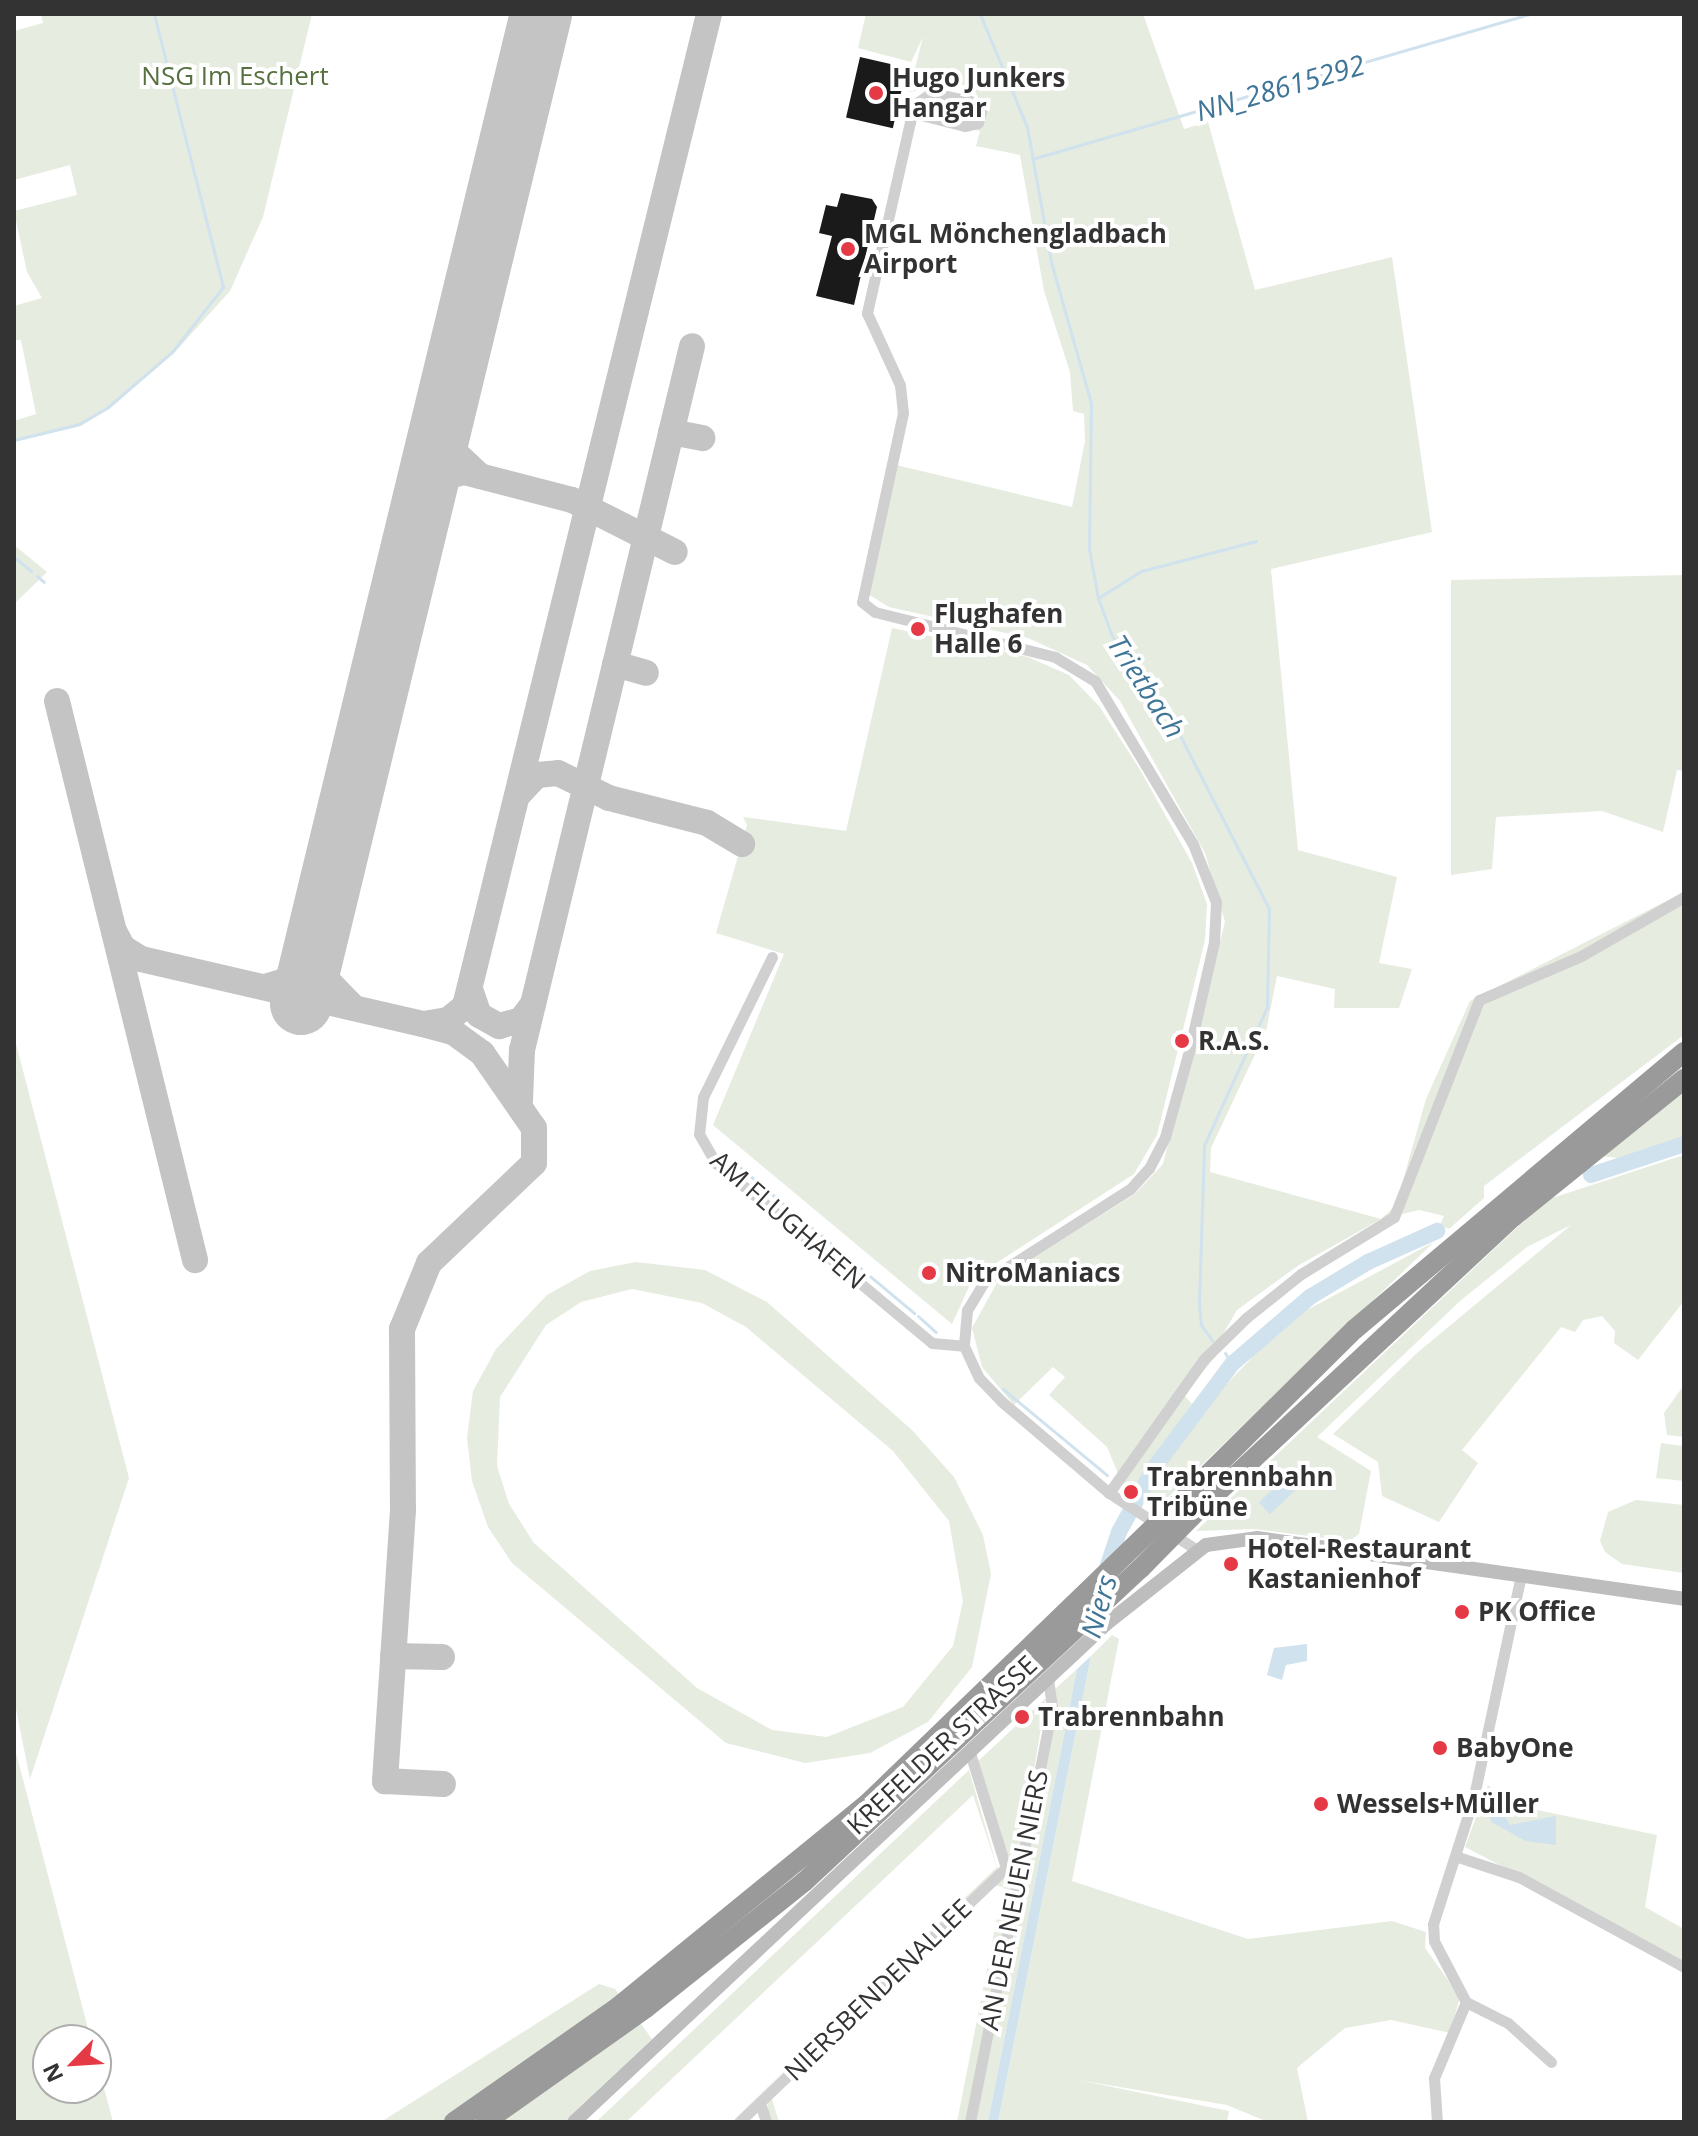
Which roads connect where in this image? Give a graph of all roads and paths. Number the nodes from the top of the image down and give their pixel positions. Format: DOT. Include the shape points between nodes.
graph roads {
  1 [pos="913,113"];
  2 [pos="1684,897"];
  3 [pos="772,957"];
  4 [pos="1684,1052"];
  5 [pos="1684,1079"];
  6 [pos="964,1346"];
  7 [pos="1114,1496"];
  8 [pos="1186,1510"];
  9 [pos="1197,1550"];
  10 [pos="1521,1575"];
  11 [pos="1684,1599"];
  12 [pos="1048,1679"];
  13 [pos="970,1753"];
  14 [pos="1458,1857"];
  15 [pos="1020,1863"];
  16 [pos="1006,1868"];
  17 [pos="1684,1967"];
  18 [pos="1466,2002"];
  19 [pos="624,2014"];
  20 [pos="1551,2062"];
  21 [pos="760,2103"];
  22 [pos="454,2122"];
  23 [pos="485,2122"];
  24 [pos="574,2122"];
  25 [pos="739,2122"];
  26 [pos="766,2122"];
  27 [pos="970,2122"];
  28 [pos="1437,2122"];
  1 -- 1 [label="street" via="931,93 974,102 981,111 978,123 965,126"];
  1 -- 6 [label="street" via="868,304 868,327 897,379 903,413 862,602 875,612 1055,657 1095,681 1193,844 1216,902 1214,942 1189,1051 1165,1137 1149,1168 1130,1189 984,1282 967,1310"];
  2 -- 7 [label="street" via="1581,956 1479,1000 1394,1217 1301,1274 1246,1318 1180,1390"];
  3 -- 6 [label="street, AM FLUGHAFEN" via="703,1097 699,1134 716,1163 932,1343"];
  4 -- 8 [label="highway" via="1355,1329"];
  5 -- 8 [label="highway" via="1513,1217"];
  6 -- 7 [label="street" via="979,1378 1001,1401"];
  7 -- 9 [label="street"];
  8 -- 19 [label="highway, bridge" via="877,1819"];
  9 -- 10 [label="street, KREFELDER STRASSE" via="1257,1538"];
  9 -- 12 [label="street, KREFELDER STRASSE"];
  10 -- 11 [label="street, KREFELDER STRASSE"];
  10 -- 14 [label="street"];
  12 -- 13 [label="street, KREFELDER STRASSE"];
  12 -- 15 [label="street, AN DER NEUEN NIERS" via="1052,1707"];
  13 -- 16 [label="street"];
  13 -- 24 [label="street, KREFELDER STRASSE"];
  14 -- 17 [label="street" via="1519,1877"];
  14 -- 18 [label="street" via="1433,1924 1434,1941"];
  15 -- 16 [label="street, NIERSBENDENALLEE"];
  15 -- 27 [label="street, AN DER NEUEN NIERS"];
  16 -- 21 [label="street, NIERSBENDENALLEE"];
  18 -- 20 [label="street" via="1508,2023"];
  18 -- 28 [label="street" via="1434,2078"];
  19 -- 22 [label="highway"];
  19 -- 23 [label="highway"];
  21 -- 25 [label="street, NIERSBENDENALLEE"];
  21 -- 26 [label="street"];
}
